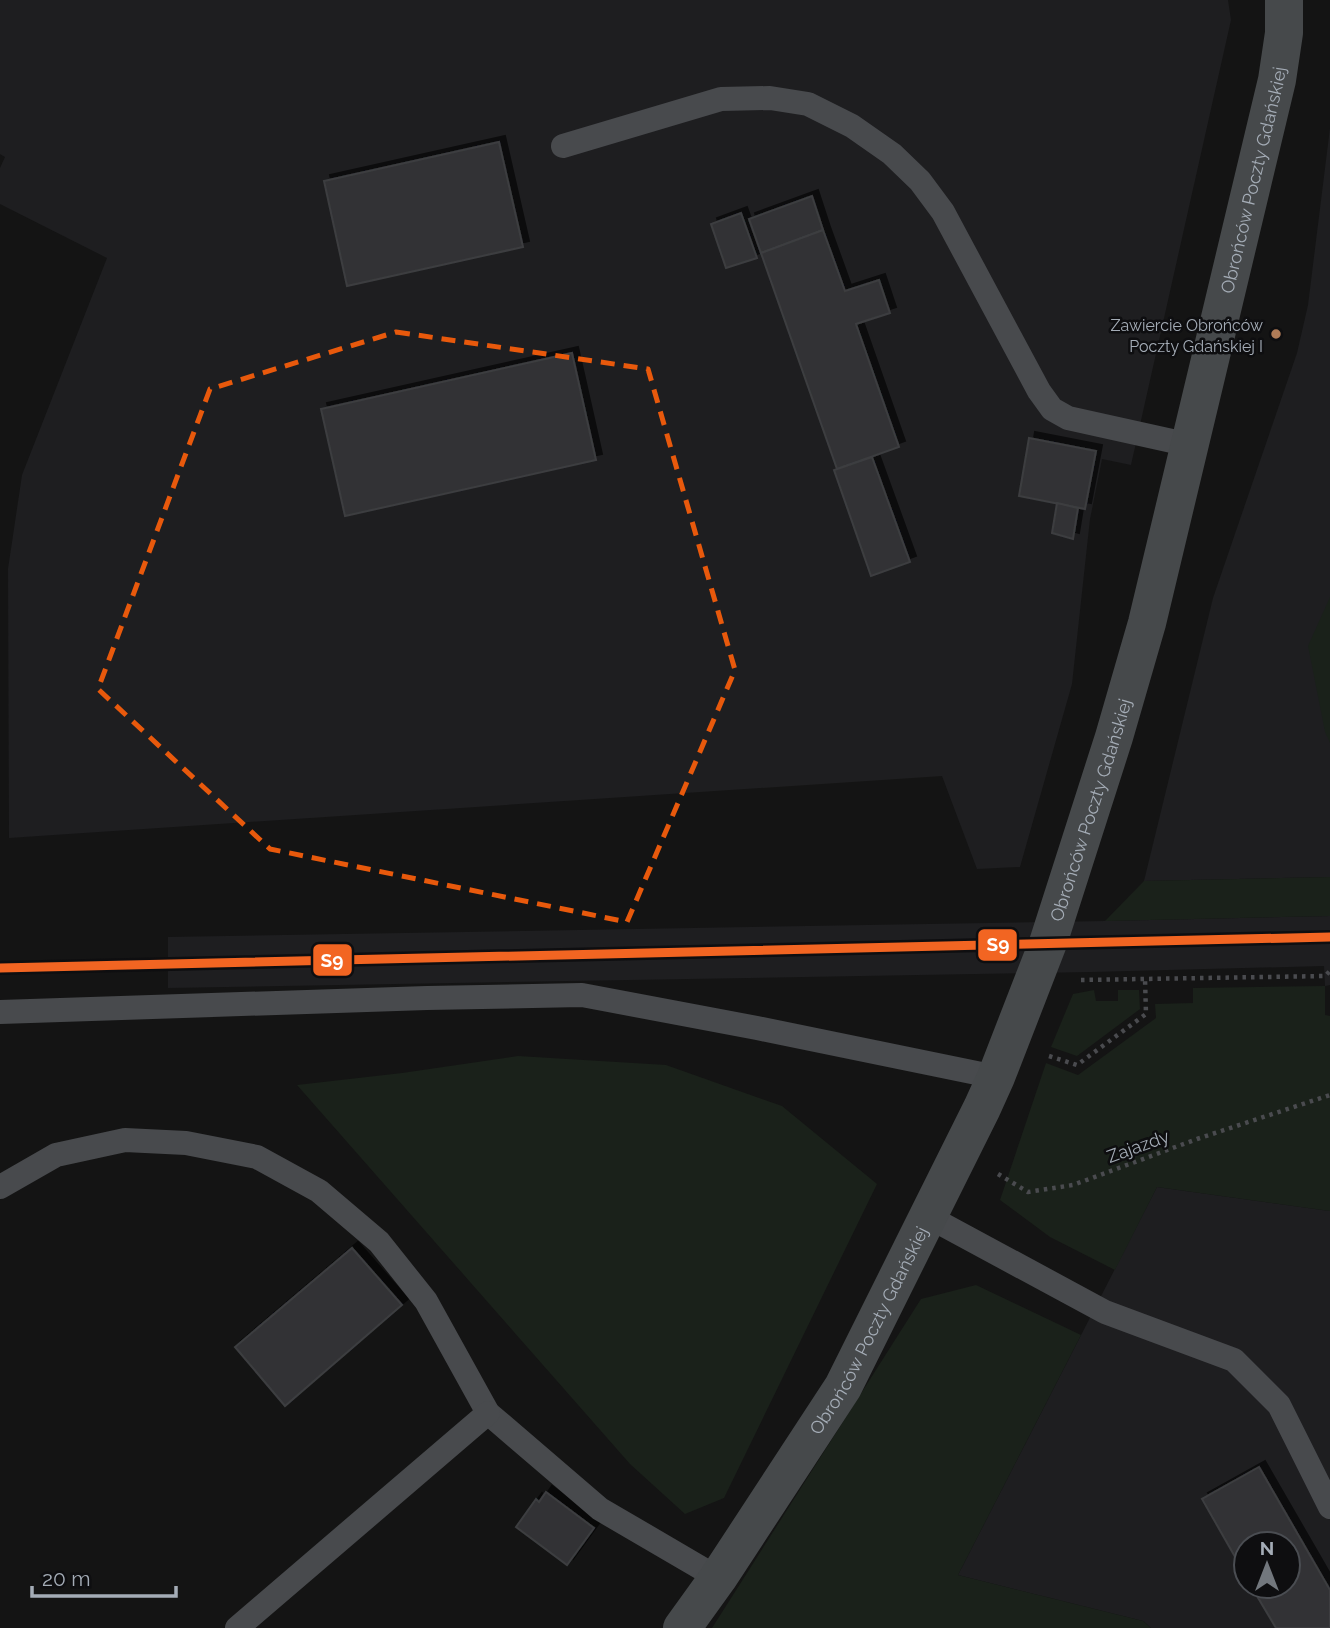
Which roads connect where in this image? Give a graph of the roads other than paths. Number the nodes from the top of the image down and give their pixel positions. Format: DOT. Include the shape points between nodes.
graph roads {
  1 [pos="1284,0"];
  2 [pos="563,146"];
  3 [pos="1190,445"];
  4 [pos="0,1012"];
  5 [pos="996,1077"];
  6 [pos="0,1187"];
  7 [pos="929,1217"];
  8 [pos="488,1413"];
  9 [pos="1330,1507"];
  10 [pos="718,1578"];
  11 [pos="237,1628"];
  12 [pos="682,1628"];
  1 -- 3 [label="main road, Obrońców Poczty Gdańskiej" via="1277,80"];
  2 -- 3 [label="lane" via="721,99 770,98 808,104 852,126 920,181 943,212 1052,409 1068,418"];
  3 -- 5 [label="main road, Obrońców Poczty Gdańskiej" via="1114,737 1048,943"];
  4 -- 5 [label="lane" via="582,995"];
  5 -- 7 [label="main road, Obrońców Poczty Gdańskiej"];
  6 -- 8 [label="lane" via="56,1155 125,1140 186,1143 257,1157 319,1191 379,1242 426,1301"];
  7 -- 9 [label="lane" via="1105,1312 1234,1360 1279,1405"];
  7 -- 10 [label="main road, Obrońców Poczty Gdańskiej" via="843,1387"];
  8 -- 10 [label="lane" via="600,1509"];
  8 -- 11 [label="lane"];
  10 -- 12 [label="main road, Obrońców Poczty Gdańskiej"];
}
